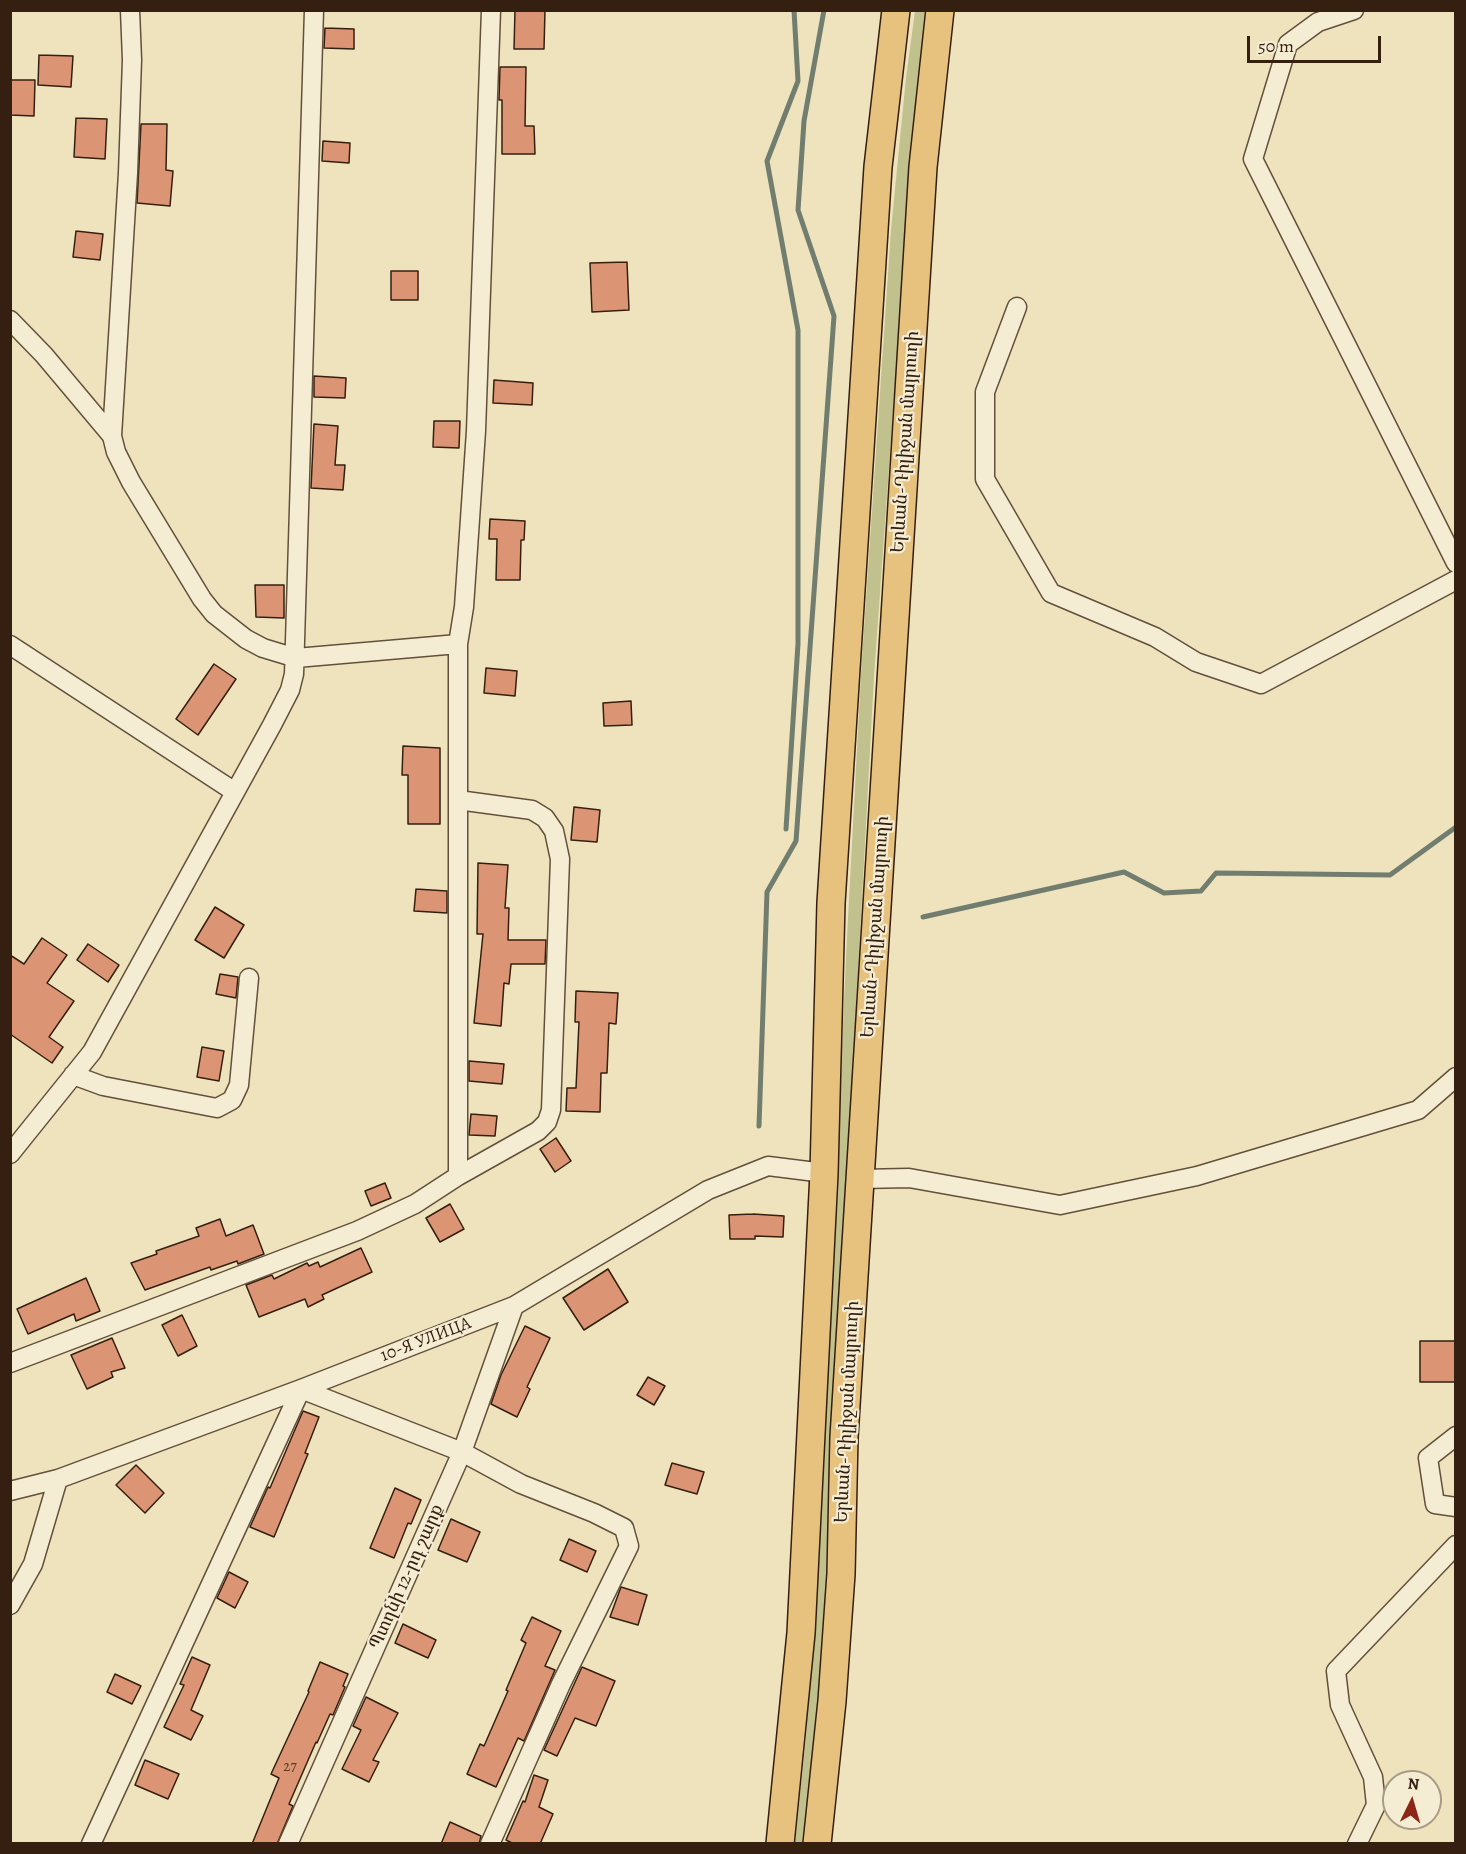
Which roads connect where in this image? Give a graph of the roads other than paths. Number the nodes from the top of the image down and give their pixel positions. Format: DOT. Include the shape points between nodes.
graph roads {
  1 [pos="130,10"];
  2 [pos="314,10"];
  3 [pos="491,10"];
  4 [pos="896,10"];
  5 [pos="940,10"];
  6 [pos="1354,10"];
  7 [pos="1017,307"];
  8 [pos="10,320"];
  9 [pos="112,436"];
  10 [pos="1455,563"];
  11 [pos="1455,580"];
  12 [pos="458,644"];
  13 [pos="10,645"];
  14 [pos="296,658"];
  15 [pos="235,792"];
  16 [pos="458,800"];
  17 [pos="249,978"];
  18 [pos="73,1075"];
  19 [pos="1455,1077"];
  20 [pos="10,1154"];
  21 [pos="824,1173"];
  22 [pos="458,1176"];
  23 [pos="861,1179"];
  24 [pos="514,1306"];
  25 [pos="10,1363"];
  26 [pos="301,1389"];
  27 [pos="1455,1436"];
  28 [pos="462,1452"];
  29 [pos="58,1479"];
  30 [pos="10,1491"];
  31 [pos="1455,1507"];
  32 [pos="1455,1545"];
  33 [pos="10,1605"];
  34 [pos="91,1844"];
  35 [pos="288,1844"];
  36 [pos="490,1844"];
  37 [pos="780,1844"];
  38 [pos="817,1844"];
  39 [pos="1356,1844"];
  1 -- 9 [label="street" via="128,173"];
  2 -- 14 [label="street"];
  3 -- 12 [label="street" via="475,443"];
  4 -- 21 [label="highway, Երևան-Դիլիջան մայրուղի" via="878,167 831,903"];
  5 -- 23 [label="highway, Երևան-Դիլիջան մայրուղի" via="923,167"];
  6 -- 10 [label="street" via="1318,22 1288,44 1253,159"];
  7 -- 11 [label="street" via="985,392 985,479 1051,593 1155,637 1196,662 1261,684"];
  8 -- 9 [label="street"];
  9 -- 14 [label="street" via="131,482 214,614 246,639"];
  12 -- 14 [label="street"];
  12 -- 16 [label="street"];
  13 -- 15 [label="street"];
  14 -- 15 [label="street" via="290,690"];
  15 -- 18 [label="street" via="92,1052"];
  16 -- 22 [label="street"];
  16 -- 22 [label="street" via="532,810 545,818 554,831 560,859 551,1110 538,1131"];
  17 -- 18 [label="street" via="239,1085 232,1100 217,1108 103,1086"];
  18 -- 20 [label="street"];
  19 -- 23 [label="street" via="1418,1110 1197,1176 1060,1205 909,1178"];
  21 -- 24 [label="street, 10-Я УЛИЦА" via="768,1166 708,1190"];
  21 -- 37 [label="highway, Երևան-Դիլիջան մայրուղի" via="801,1633"];
  22 -- 25 [label="street" via="416,1204 357,1231"];
  23 -- 38 [label="highway, Երևան-Դիլիջան մայրուղի" via="844,1437 840,1586"];
  24 -- 26 [label="street, 10-Я УЛИЦА"];
  24 -- 28 [label="street, Պտղնի 12-րդ շարք"];
  26 -- 28 [label="street"];
  26 -- 29 [label="street, 10-Я УЛИЦА"];
  26 -- 34 [label="street"];
  27 -- 31 [label="street" via="1428,1458 1434,1504"];
  28 -- 35 [label="street, Պտղնի 12-րդ շարք"];
  28 -- 36 [label="street" via="521,1484 624,1528 629,1546 561,1684"];
  29 -- 30 [label="street, 10-Я УЛИЦА"];
  29 -- 33 [label="street" via="33,1564"];
  32 -- 39 [label="street" via="1336,1671 1340,1705 1374,1777 1376,1805"];
}
